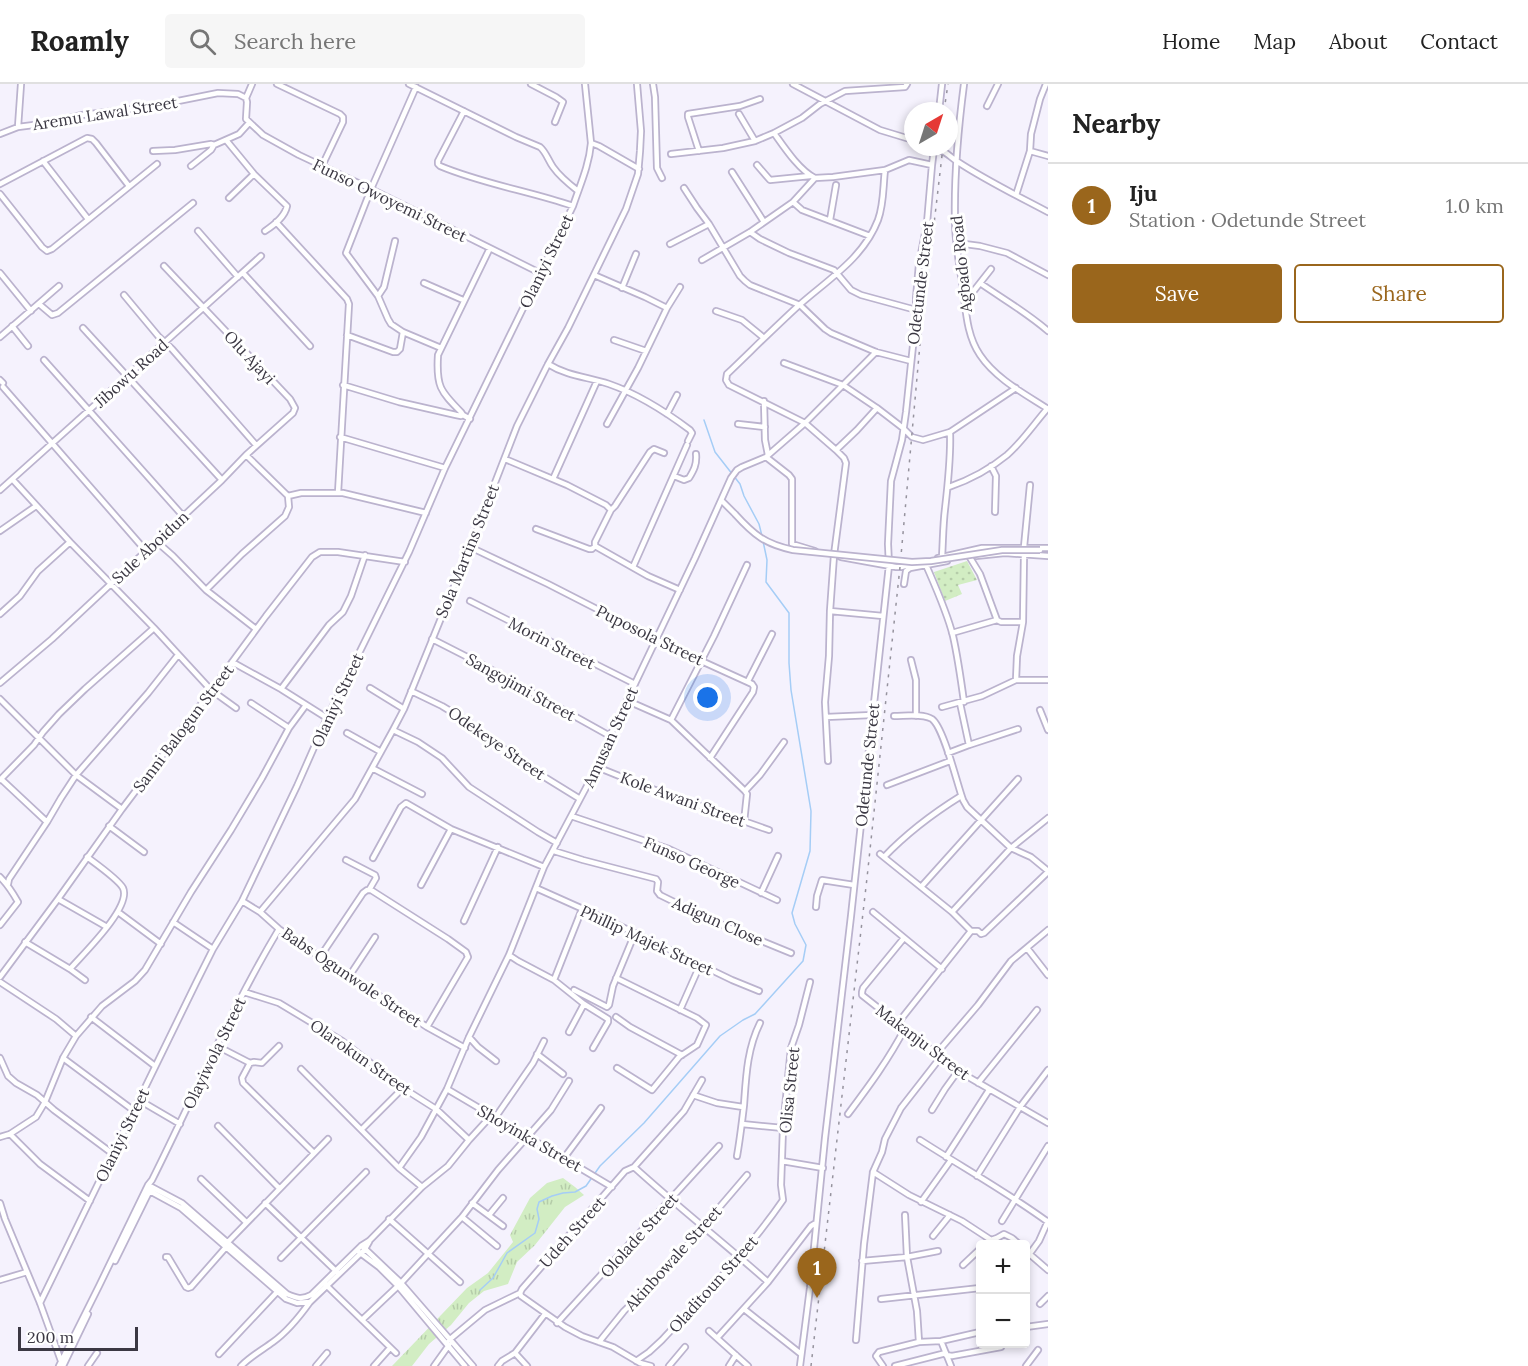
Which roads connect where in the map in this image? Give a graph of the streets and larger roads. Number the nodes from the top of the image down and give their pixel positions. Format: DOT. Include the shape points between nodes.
graph roads {
  1 [pos="21,84"];
  2 [pos="218,84"];
  3 [pos="252,84"];
  4 [pos="277,84"];
  5 [pos="409,84"];
  6 [pos="531,84"];
  7 [pos="585,84"];
  8 [pos="637,84"];
  9 [pos="653,84"];
  10 [pos="793,84"];
  11 [pos="807,84"];
  12 [pos="908,84"];
  13 [pos="942,84"];
  14 [pos="964,84"];
  15 [pos="998,84"];
  16 [pos="1046,84"];
  17 [pos="416,87"];
  18 [pos="802,89"];
  19 [pos="218,93"];
  20 [pos="246,98"];
  21 [pos="760,99"];
  22 [pos="1040,99"];
  23 [pos="826,101"];
  24 [pos="940,102"];
  25 [pos="1048,103"];
  26 [pos="987,106"];
  27 [pos="464,111"];
  28 [pos="739,114"];
  29 [pos="247,121"];
  30 [pos="555,122"];
  31 [pos="18,126"];
  32 [pos="774,133"];
  33 [pos="0,134"];
  34 [pos="904,137"];
  35 [pos="226,140"];
  36 [pos="755,141"];
  37 [pos="591,143"];
  38 [pos="214,145"];
  39 [pos="153,151"];
  40 [pos="699,151"];
  41 [pos="1030,151"];
  42 [pos="671,154"];
  43 [pos="932,156"];
  44 [pos="949,156"];
  45 [pos="1048,156"];
  46 [pos="43,161"];
  47 [pos="956,161"];
  48 [pos="157,164"];
  49 [pos="757,165"];
  50 [pos="932,165"];
  51 [pos="191,166"];
  52 [pos="322,166"];
  53 [pos="639,169"];
  54 [pos="885,170"];
  55 [pos="732,172"];
  56 [pos="255,174"];
  57 [pos="813,177"];
  58 [pos="662,178"];
  59 [pos="0,184"];
  60 [pos="836,185"];
  61 [pos="129,186"];
  62 [pos="684,188"];
  63 [pos="371,189"];
  64 [pos="578,191"];
  65 [pos="0,194"];
  66 [pos="1016,195"];
  67 [pos="229,198"];
  68 [pos="793,202"];
  69 [pos="194,203"];
  70 [pos="573,206"];
  71 [pos="1048,212"];
  72 [pos="88,219"];
  73 [pos="830,220"];
  74 [pos="276,222"];
  75 [pos="764,222"];
  76 [pos="709,224"];
  77 [pos="198,231"];
  78 [pos="265,231"];
  79 [pos="750,232"];
  80 [pos="870,236"];
  81 [pos="395,241"];
  82 [pos="957,243"];
  83 [pos="670,244"];
  84 [pos="489,248"];
  85 [pos="724,248"];
  86 [pos="636,254"];
  87 [pos="261,256"];
  88 [pos="702,260"];
  89 [pos="164,266"];
  90 [pos="990,268"];
  91 [pos="0,273"];
  92 [pos="540,273"];
  93 [pos="838,273"];
  94 [pos="240,275"];
  95 [pos="594,275"];
  96 [pos="1048,275"];
  97 [pos="424,283"];
  98 [pos="980,284"];
  99 [pos="59,286"];
  100 [pos="680,286"];
  101 [pos="622,288"];
  102 [pos="124,295"];
  103 [pos="378,296"];
  104 [pos="463,300"];
  105 [pos="965,302"];
  106 [pos="39,304"];
  107 [pos="800,305"];
  108 [pos="204,307"];
  109 [pos="667,308"];
  110 [pos="716,310"];
  111 [pos="916,310"];
  112 [pos="31,311"];
  113 [pos="12,326"];
  114 [pos="83,328"];
  115 [pos="1048,331"];
  116 [pos="403,332"];
  117 [pos="348,335"];
  118 [pos="0,337"];
  119 [pos="764,338"];
  120 [pos="614,340"];
  121 [pos="165,343"];
  122 [pos="28,346"];
  123 [pos="310,346"];
  124 [pos="441,348"];
  125 [pos="646,351"];
  126 [pos="876,352"];
  127 [pos="44,360"];
  128 [pos="911,361"];
  129 [pos="784,363"];
  130 [pos="548,364"];
  131 [pos="126,377"];
  132 [pos="597,381"];
  133 [pos="2,383"];
  134 [pos="343,385"];
  135 [pos="843,385"];
  136 [pos="1016,388"];
  137 [pos="626,390"];
  138 [pos="677,395"];
  139 [pos="764,401"];
  140 [pos="295,408"];
  141 [pos="877,408"];
  142 [pos="1047,409"];
  143 [pos="89,410"];
  144 [pos="667,414"];
  145 [pos="463,415"];
  146 [pos="470,419"];
  147 [pos="805,423"];
  148 [pos="607,424"];
  149 [pos="738,424"];
  150 [pos="765,427"];
  151 [pos="903,428"];
  152 [pos="950,432"];
  153 [pos="340,437"];
  154 [pos="52,445"];
  155 [pos="256,445"];
  156 [pos="836,450"];
  157 [pos="664,453"];
  158 [pos="246,454"];
  159 [pos="696,454"];
  160 [pos="767,456"];
  161 [pos="505,459"];
  162 [pos="991,466"];
  163 [pos="445,468"];
  164 [pos="674,476"];
  165 [pos="553,479"];
  166 [pos="0,480"];
  167 [pos="13,480"];
  168 [pos="222,480"];
  169 [pos="1030,485"];
  170 [pos="5,486"];
  171 [pos="949,487"];
  172 [pos="0,490"];
  173 [pos="338,493"];
  174 [pos="288,496"];
  175 [pos="722,501"];
  176 [pos="36,506"];
  177 [pos="611,510"];
  178 [pos="995,512"];
  179 [pos="426,513"];
  180 [pos="183,516"];
  181 [pos="536,529"];
  182 [pos="0,531"];
  183 [pos="70,542"];
  184 [pos="157,542"];
  185 [pos="595,546"];
  186 [pos="470,547"];
  187 [pos="1024,547"];
  188 [pos="1048,549"];
  189 [pos="146,551"];
  190 [pos="365,555"];
  191 [pos="834,555"];
  192 [pos="1024,555"];
  193 [pos="969,556"];
  194 [pos="1048,556"];
  195 [pos="942,557"];
  196 [pos="405,562"];
  197 [pos="747,565"];
  198 [pos="889,565"];
  199 [pos="926,565"];
  200 [pos="633,567"];
  201 [pos="111,584"];
  202 [pos="904,584"];
  203 [pos="206,590"];
  204 [pos="680,590"];
  205 [pos="470,601"];
  206 [pos="830,611"];
  207 [pos="0,614"];
  208 [pos="883,615"];
  209 [pos="997,620"];
  210 [pos="1023,622"];
  211 [pos="154,628"];
  212 [pos="256,629"];
  213 [pos="952,633"];
  214 [pos="772,634"];
  215 [pos="432,639"];
  216 [pos="657,640"];
  217 [pos="178,655"];
  218 [pos="702,660"];
  219 [pos="911,660"];
  220 [pos="232,662"];
  221 [pos="1016,680"];
  222 [pos="1048,680"];
  223 [pos="748,681"];
  224 [pos="0,683"];
  225 [pos="635,684"];
  226 [pos="370,688"];
  227 [pos="281,689"];
  228 [pos="211,690"];
  229 [pos="411,691"];
  230 [pos="0,699"];
  231 [pos="628,701"];
  232 [pos="962,702"];
  233 [pos="251,703"];
  234 [pos="306,705"];
  235 [pos="942,707"];
  236 [pos="236,708"];
  237 [pos="404,708"];
  238 [pos="1040,710"];
  239 [pos="872,715"];
  240 [pos="894,716"];
  241 [pos="916,716"];
  242 [pos="327,717"];
  243 [pos="826,717"];
  244 [pos="671,720"];
  245 [pos="288,728"];
  246 [pos="1018,729"];
  247 [pos="393,730"];
  248 [pos="1048,730"];
  249 [pos="348,733"];
  250 [pos="610,736"];
  251 [pos="39,737"];
  252 [pos="784,742"];
  253 [pos="969,745"];
  254 [pos="381,752"];
  255 [pos="948,753"];
  256 [pos="710,758"];
  257 [pos="828,761"];
  258 [pos="951,761"];
  259 [pos="372,768"];
  260 [pos="597,768"];
  261 [pos="76,775"];
  262 [pos="1018,779"];
  263 [pos="1,780"];
  264 [pos="887,785"];
  265 [pos="745,791"];
  266 [pos="422,794"];
  267 [pos="961,796"];
  268 [pos="580,799"];
  269 [pos="122,809"];
  270 [pos="571,816"];
  271 [pos="1048,818"];
  272 [pos="980,821"];
  273 [pos="47,822"];
  274 [pos="744,822"];
  275 [pos="109,826"];
  276 [pos="450,829"];
  277 [pos="769,830"];
  278 [pos="557,843"];
  279 [pos="498,847"];
  280 [pos="1011,848"];
  281 [pos="554,851"];
  282 [pos="144,852"];
  283 [pos="778,856"];
  284 [pos="87,857"];
  285 [pos="373,858"];
  286 [pos="346,860"];
  287 [pos="544,867"];
  288 [pos="1048,872"];
  289 [pos="0,877"];
  290 [pos="8,884"];
  291 [pos="421,885"];
  292 [pos="854,885"];
  293 [pos="921,886"];
  294 [pos="536,888"];
  295 [pos="369,890"];
  296 [pos="761,893"];
  297 [pos="58,899"];
  298 [pos="777,900"];
  299 [pos="242,901"];
  300 [pos="816,907"];
  301 [pos="582,909"];
  302 [pos="118,912"];
  303 [pos="260,912"];
  304 [pos="873,912"];
  305 [pos="952,912"];
  306 [pos="464,921"];
  307 [pos="173,922"];
  308 [pos="0,925"];
  309 [pos="107,927"];
  310 [pos="279,929"];
  311 [pos="1048,930"];
  312 [pos="971,931"];
  313 [pos="635,933"];
  314 [pos="375,937"];
  315 [pos="904,938"];
  316 [pos="25,942"];
  317 [pos="161,944"];
  318 [pos="1027,948"];
  319 [pos="213,949"];
  320 [pos="791,953"];
  321 [pos="509,955"];
  322 [pos="320,957"];
  323 [pos="700,965"];
  324 [pos="70,969"];
  325 [pos="942,969"];
  326 [pos="350,975"];
  327 [pos="1048,975"];
  328 [pos="0,976"];
  329 [pos="615,978"];
  330 [pos="85,980"];
  331 [pos="554,980"];
  332 [pos="0,981"];
  333 [pos="810,982"];
  334 [pos="574,990"];
  335 [pos="759,991"];
  336 [pos="244,992"];
  337 [pos="584,1004"];
  338 [pos="680,1010"];
  339 [pos="1038,1010"];
  340 [pos="91,1017"];
  341 [pos="616,1017"];
  342 [pos="760,1023"];
  343 [pos="898,1023"];
  344 [pos="427,1027"];
  345 [pos="905,1028"];
  346 [pos="569,1032"];
  347 [pos="76,1036"];
  348 [pos="469,1037"];
  349 [pos="544,1041"];
  350 [pos="217,1046"];
  351 [pos="279,1046"];
  352 [pos="465,1048"];
  353 [pos="593,1048"];
  354 [pos="537,1054"];
  355 [pos="682,1055"];
  356 [pos="938,1056"];
  357 [pos="63,1058"];
  358 [pos="0,1059"];
  359 [pos="496,1061"];
  360 [pos="250,1063"];
  361 [pos="155,1066"];
  362 [pos="617,1068"];
  363 [pos="301,1069"];
  364 [pos="1048,1070"];
  365 [pos="958,1071"];
  366 [pos="563,1074"];
  367 [pos="702,1080"];
  368 [pos="569,1081"];
  369 [pos="978,1083"];
  370 [pos="403,1088"];
  371 [pos="447,1089"];
  372 [pos="989,1090"];
  373 [pos="693,1095"];
  374 [pos="139,1100"];
  375 [pos="45,1102"];
  376 [pos="744,1107"];
  377 [pos="1020,1107"];
  378 [pos="601,1108"];
  379 [pos="436,1109"];
  380 [pos="134,1110"];
  381 [pos="932,1110"];
  382 [pos="848,1114"];
  383 [pos="493,1117"];
  384 [pos="1048,1123"];
  385 [pos="180,1124"];
  386 [pos="742,1124"];
  387 [pos="218,1126"];
  388 [pos="783,1128"];
  389 [pos="362,1129"];
  390 [pos="10,1134"];
  391 [pos="0,1137"];
  392 [pos="527,1137"];
  393 [pos="328,1139"];
  394 [pos="469,1140"];
  395 [pos="920,1140"];
  396 [pos="719,1146"];
  397 [pos="1048,1146"];
  398 [pos="314,1153"];
  399 [pos="113,1154"];
  400 [pos="737,1156"];
  401 [pos="564,1158"];
  402 [pos="948,1158"];
  403 [pos="782,1161"];
  404 [pos="634,1167"];
  405 [pos="399,1168"];
  406 [pos="823,1168"];
  407 [pos="366,1172"];
  408 [pos="873,1172"];
  409 [pos="747,1175"];
  410 [pos="977,1176"];
  411 [pos="201,1179"];
  412 [pos="422,1187"];
  413 [pos="612,1187"];
  414 [pos="149,1188"];
  415 [pos="279,1188"];
  416 [pos="503,1198"];
  417 [pos="1016,1199"];
  418 [pos="670,1200"];
  419 [pos="783,1200"];
  420 [pos="90,1201"];
  421 [pos="921,1202"];
  422 [pos="0,1203"];
  423 [pos="265,1203"];
  424 [pos="472,1203"];
  425 [pos="489,1215"];
  426 [pos="905,1215"];
  427 [pos="950,1215"];
  428 [pos="462,1217"];
  429 [pos="2,1219"];
  430 [pos="389,1219"];
  431 [pos="1002,1221"];
  432 [pos="1048,1221"];
  433 [pos="246,1222"];
  434 [pos="816,1223"];
  435 [pos="503,1226"];
  436 [pos="702,1227"];
  437 [pos="933,1236"];
  438 [pos="302,1237"];
  439 [pos="991,1240"];
  440 [pos="1014,1240"];
  441 [pos="226,1244"];
  442 [pos="497,1246"];
  443 [pos="361,1249"];
  444 [pos="938,1251"];
  445 [pos="1030,1252"];
  446 [pos="427,1254"];
  447 [pos="976,1254"];
  448 [pos="739,1256"];
  449 [pos="166,1257"];
  450 [pos="907,1257"];
  451 [pos="1030,1257"];
  452 [pos="281,1258"];
  453 [pos="862,1261"];
  454 [pos="963,1265"];
  455 [pos="1048,1270"];
  456 [pos="27,1272"];
  457 [pos="338,1273"];
  458 [pos="0,1280"];
  459 [pos="460,1282"];
  460 [pos="768,1282"];
  461 [pos="400,1284"];
  462 [pos="326,1285"];
  463 [pos="976,1289"];
  464 [pos="278,1291"];
  465 [pos="520,1293"];
  466 [pos="915,1296"];
  467 [pos="1048,1296"];
  468 [pos="309,1299"];
  469 [pos="881,1299"];
  470 [pos="40,1303"];
  471 [pos="1040,1304"];
  472 [pos="744,1309"];
  473 [pos="545,1314"];
  474 [pos="362,1320"];
  475 [pos="557,1323"];
  476 [pos="1048,1324"];
  477 [pos="1030,1326"];
  478 [pos="709,1331"];
  479 [pos="976,1333"];
  480 [pos="717,1338"];
  481 [pos="856,1340"];
  482 [pos="941,1341"];
  483 [pos="449,1342"];
  484 [pos="599,1342"];
  485 [pos="919,1342"];
  486 [pos="685,1347"];
  487 [pos="390,1348"];
  488 [pos="996,1348"];
  489 [pos="1038,1350"];
  490 [pos="97,1353"];
  491 [pos="327,1353"];
  492 [pos="396,1353"];
  493 [pos="515,1353"];
  494 [pos="219,1354"];
  495 [pos="801,1354"];
  496 [pos="946,1354"];
  497 [pos="735,1355"];
  498 [pos="61,1364"];
  499 [pos="639,1364"];
  500 [pos="881,1365"];
  501 [pos="88,1366"];
  502 [pos="241,1366"];
  503 [pos="316,1366"];
  504 [pos="374,1366"];
  505 [pos="434,1366"];
  506 [pos="465,1366"];
  507 [pos="473,1366"];
  508 [pos="498,1366"];
  509 [pos="527,1366"];
  510 [pos="651,1366"];
  511 [pos="669,1366"];
  512 [pos="729,1366"];
  513 [pos="748,1366"];
  514 [pos="800,1366"];
  515 [pos="895,1366"];
  516 [pos="951,1366"];
  517 [pos="1026,1366"];
  1 -- 31 [label="street"];
  2 -- 19 [label="street"];
  3 -- 20 [label="street"];
  4 -- 52 [label="street" via="343,117"];
  5 -- 17 [label="street"];
  6 -- 30 [label="street" via="563,102"];
  7 -- 37 [label="street, Olaniyi Street"];
  8 -- 53 [label="street, Sola Martins Street"];
  9 -- 58 [label="street" via="657,168"];
  10 -- 18 [label="street"];
  11 -- 18 [label="street"];
  12 -- 23 [label="street" via="845,91"];
  13 -- 24 [label="street"];
  14 -- 47 [label="street, Agbado Road"];
  15 -- 26 [label="street"];
  16 -- 22 [label="street"];
  17 -- 27 [label="street"];
  17 -- 63 [label="street"];
  18 -- 23 [label="street"];
  19 -- 20 [label="street, Aremu Lawal Street"];
  19 -- 31 [label="street, Aremu Lawal Street"];
  20 -- 29 [label="street"];
  21 -- 40 [label="street" via="688,114"];
  22 -- 25 [label="street"];
  22 -- 41 [label="street"];
  23 -- 32 [label="street"];
  23 -- 34 [label="street" via="880,130"];
  27 -- 64 [label="street" via="543,149 561,177"];
  27 -- 70 [label="street" via="438,161 440,166"];
  28 -- 36 [label="street"];
  29 -- 35 [label="street" via="239,134"];
  29 -- 52 [label="street, Funso Owoyemi Street" via="263,135"];
  31 -- 33 [label="street, Aremu Lawal Street"];
  32 -- 36 [label="street"];
  32 -- 57 [label="street"];
  35 -- 38 [label="street"];
  35 -- 56 [label="street"];
  36 -- 40 [label="street"];
  37 -- 53 [label="street"];
  37 -- 64 [label="street, Olaniyi Street"];
  38 -- 39 [label="street"];
  38 -- 51 [label="street"];
  40 -- 42 [label="street"];
  41 -- 45 [label="street"];
  41 -- 66 [label="street"];
  43 -- 50 [label="street"];
  44 -- 47 [label="street"];
  46 -- 59 [label="street"];
  46 -- 61 [label="street" via="92,139"];
  46 -- 72 [label="street"];
  47 -- 66 [label="street"];
  47 -- 82 [label="street, Agbado Road"];
  48 -- 61 [label="street"];
  49 -- 57 [label="street" via="770,180"];
  50 -- 54 [label="street" via="909,160"];
  50 -- 111 [label="street, Odetunde Street"];
  52 -- 63 [label="street, Funso Owoyemi Street"];
  53 -- 95 [label="street, Sola Martins Street" via="626,209"];
  54 -- 57 [label="street"];
  54 -- 80 [label="street" via="878,220"];
  55 -- 75 [label="street"];
  56 -- 67 [label="street"];
  56 -- 74 [label="street" via="287,206"];
  57 -- 68 [label="street"];
  60 -- 73 [label="street"];
  61 -- 72 [label="street"];
  62 -- 76 [label="street"];
  63 -- 84 [label="street, Funso Owoyemi Street"];
  63 -- 103 [label="street" via="346,253"];
  64 -- 70 [label="street, Olaniyi Street"];
  65 -- 72 [label="street" via="47,250"];
  66 -- 71 [label="street"];
  68 -- 73 [label="street" via="802,210"];
  68 -- 75 [label="street"];
  69 -- 106 [label="street" via="58,313 48,314"];
  70 -- 92 [label="street, Olaniyi Street"];
  73 -- 80 [label="street"];
  74 -- 78 [label="street"];
  74 -- 117 [label="street" via="347,299"];
  75 -- 79 [label="street"];
  76 -- 83 [label="street"];
  76 -- 85 [label="street"];
  77 -- 94 [label="street"];
  79 -- 85 [label="street"];
  79 -- 93 [label="street"];
  80 -- 93 [label="street"];
  81 -- 103 [label="street" via="384,287"];
  82 -- 96 [label="street" via="1000,250"];
  82 -- 105 [label="street, Agbado Road"];
  84 -- 92 [label="street, Funso Owoyemi Street"];
  84 -- 104 [label="street"];
  85 -- 88 [label="street"];
  85 -- 107 [label="street" via="740,276 750,285"];
  86 -- 101 [label="street"];
  87 -- 94 [label="street, Jibowu Road"];
  89 -- 108 [label="street, Olu Ajayi"];
  90 -- 98 [label="street"];
  91 -- 112 [label="street"];
  92 -- 146 [label="street, Olaniyi Street"];
  93 -- 107 [label="street"];
  93 -- 111 [label="street" via="851,290 861,295"];
  94 -- 108 [label="street, Jibowu Road"];
  94 -- 123 [label="street"];
  95 -- 101 [label="street"];
  95 -- 130 [label="street, Sola Martins Street"];
  97 -- 104 [label="street"];
  98 -- 105 [label="street"];
  98 -- 115 [label="street"];
  99 -- 106 [label="street"];
  100 -- 109 [label="street"];
  101 -- 109 [label="street"];
  102 -- 121 [label="street"];
  103 -- 116 [label="street" via="388,319"];
  104 -- 124 [label="street"];
  105 -- 136 [label="street, Agbado Road" via="968,328 980,355"];
  106 -- 112 [label="street"];
  107 -- 119 [label="street"];
  107 -- 126 [label="street" via="825,329"];
  108 -- 121 [label="street, Jibowu Road"];
  108 -- 140 [label="street, Olu Ajayi"];
  109 -- 125 [label="street"];
  110 -- 119 [label="street" via="742,320"];
  111 -- 128 [label="street, Odetunde Street"];
  112 -- 113 [label="street"];
  113 -- 118 [label="street"];
  113 -- 122 [label="street"];
  114 -- 131 [label="street"];
  116 -- 117 [label="street" via="398,352"];
  116 -- 124 [label="street"];
  117 -- 134 [label="street"];
  119 -- 139 [label="street" via="727,374 726,380"];
  120 -- 125 [label="street"];
  121 -- 131 [label="street, Jibowu Road"];
  121 -- 155 [label="street"];
  124 -- 145 [label="street" via="437,371 440,387"];
  125 -- 137 [label="street"];
  126 -- 128 [label="street"];
  126 -- 135 [label="street, Amusan Street"];
  127 -- 143 [label="street"];
  128 -- 151 [label="street, Odetunde Street"];
  129 -- 135 [label="street"];
  130 -- 132 [label="street" via="572,376"];
  130 -- 161 [label="street, Sola Martins Street"];
  131 -- 143 [label="street, Jibowu Road"];
  131 -- 168 [label="street"];
  132 -- 137 [label="street"];
  132 -- 165 [label="street"];
  133 -- 154 [label="street"];
  134 -- 145 [label="street"];
  134 -- 153 [label="street"];
  135 -- 141 [label="street"];
  135 -- 147 [label="street, Amusan Street"];
  136 -- 142 [label="street, Agbado Road"];
  136 -- 152 [label="street"];
  137 -- 144 [label="street"];
  137 -- 148 [label="street"];
  138 -- 144 [label="street"];
  139 -- 147 [label="street"];
  139 -- 150 [label="street"];
  140 -- 155 [label="street, Sule Aboidun"];
  141 -- 151 [label="street"];
  141 -- 156 [label="street"];
  142 -- 162 [label="street" via="1008,454"];
  143 -- 154 [label="street, Jibowu Road"];
  143 -- 180 [label="street"];
  144 -- 164 [label="street" via="692,433"];
  145 -- 146 [label="street"];
  146 -- 163 [label="street, Olaniyi Street"];
  147 -- 156 [label="street"];
  147 -- 160 [label="street, Amusan Street"];
  149 -- 150 [label="street"];
  150 -- 160 [label="street"];
  151 -- 152 [label="street" via="923,441"];
  151 -- 198 [label="street, Odetunde Street" via="891,481"];
  152 -- 171 [label="street"];
  153 -- 163 [label="street"];
  153 -- 173 [label="street"];
  154 -- 167 [label="street, Jibowu Road"];
  154 -- 189 [label="street"];
  155 -- 158 [label="street, Sule Aboidun"];
  156 -- 191 [label="street" via="846,463"];
  157 -- 177 [label="street" via="652,450"];
  158 -- 168 [label="street, Sule Aboidun"];
  158 -- 174 [label="street"];
  159 -- 164 [label="street" via="689,478"];
  160 -- 175 [label="street, Amusan Street" via="736,470"];
  160 -- 191 [label="street" via="792,479 792,544"];
  161 -- 165 [label="street"];
  161 -- 186 [label="street, Sola Martins Street"];
  162 -- 171 [label="street"];
  162 -- 178 [label="street" via="996,476"];
  163 -- 179 [label="street, Olaniyi Street"];
  164 -- 200 [label="street"];
  165 -- 177 [label="street"];
  166 -- 170 [label="street"];
  167 -- 170 [label="street, Jibowu Road"];
  167 -- 176 [label="street"];
  168 -- 180 [label="street, Sule Aboidun"];
  169 -- 187 [label="street"];
  170 -- 172 [label="street, Jibowu Road"];
  171 -- 195 [label="street"];
  173 -- 174 [label="street"];
  173 -- 179 [label="street"];
  174 -- 203 [label="street" via="285,516"];
  175 -- 188 [label="street, bridge" via="766,542 793,550 912,562 1002,550"];
  175 -- 204 [label="street, Amusan Street"];
  176 -- 182 [label="street"];
  176 -- 183 [label="street"];
  177 -- 185 [label="street"];
  179 -- 196 [label="street, Olaniyi Street"];
  180 -- 184 [label="street, Sule Aboidun"];
  181 -- 185 [label="street" via="589,549"];
  183 -- 201 [label="street"];
  183 -- 207 [label="street"];
  184 -- 189 [label="street, Sule Aboidun"];
  184 -- 203 [label="street"];
  185 -- 200 [label="street"];
  186 -- 215 [label="street, Sola Martins Street"];
  186 -- 216 [label="street, Puposola Street"];
  187 -- 188 [label="street"];
  187 -- 195 [label="street" via="982,548"];
  189 -- 201 [label="street, Sule Aboidun"];
  190 -- 196 [label="street, Sanni Balogun Street"];
  190 -- 212 [label="street, Sanni Balogun Street" via="316,554"];
  190 -- 227 [label="street" via="344,612 329,625"];
  191 -- 198 [label="street"];
  191 -- 206 [label="street"];
  192 -- 193 [label="street"];
  192 -- 194 [label="street"];
  192 -- 210 [label="street"];
  193 -- 199 [label="street"];
  193 -- 209 [label="street"];
  195 -- 198 [label="street" via="902,567"];
  196 -- 242 [label="street, Olaniyi Street"];
  197 -- 218 [label="street"];
  198 -- 208 [label="street, Odetunde Street"];
  199 -- 202 [label="street" via="907,570"];
  199 -- 213 [label="street"];
  200 -- 204 [label="street"];
  201 -- 211 [label="street"];
  201 -- 224 [label="street, Sule Aboidun"];
  203 -- 212 [label="street"];
  204 -- 216 [label="street, Amusan Street"];
  205 -- 225 [label="street, Morin Street"];
  206 -- 208 [label="street"];
  206 -- 243 [label="street"];
  208 -- 239 [label="street, Odetunde Street"];
  209 -- 210 [label="street"];
  209 -- 213 [label="street"];
  210 -- 221 [label="street"];
  211 -- 217 [label="street"];
  211 -- 251 [label="street" via="85,689"];
  212 -- 220 [label="street, Sanni Balogun Street"];
  213 -- 232 [label="street"];
  214 -- 223 [label="street"];
  215 -- 229 [label="street, Sola Martins Street"];
  215 -- 250 [label="street, Sangojimi Street"];
  216 -- 218 [label="street, Puposola Street"];
  216 -- 225 [label="street, Amusan Street"];
  217 -- 228 [label="street"];
  217 -- 261 [label="street"];
  218 -- 223 [label="street, Puposola Street"];
  218 -- 244 [label="street"];
  219 -- 241 [label="street" via="916,680"];
  220 -- 227 [label="street"];
  220 -- 228 [label="street, Sanni Balogun Street"];
  221 -- 222 [label="street"];
  221 -- 232 [label="street"];
  223 -- 256 [label="street" via="753,692"];
  225 -- 231 [label="street, Amusan Street"];
  226 -- 237 [label="street"];
  227 -- 234 [label="street"];
  228 -- 236 [label="street"];
  228 -- 269 [label="street, Sanni Balogun Street"];
  229 -- 237 [label="street, Sola Martins Street"];
  229 -- 268 [label="street, Odekeye Street" via="470,723 525,765"];
  230 -- 251 [label="street"];
  231 -- 244 [label="street"];
  231 -- 250 [label="street, Amusan Street"];
  232 -- 235 [label="street"];
  232 -- 253 [label="street"];
  233 -- 245 [label="street"];
  234 -- 242 [label="street"];
  234 -- 245 [label="street"];
  237 -- 247 [label="street, Sola Martins Street"];
  238 -- 248 [label="street"];
  239 -- 243 [label="street"];
  239 -- 292 [label="street, Odetunde Street"];
  240 -- 241 [label="street"];
  241 -- 255 [label="street" via="929,717 936,723"];
  242 -- 299 [label="street, Olaniyi Street"];
  243 -- 257 [label="street"];
  244 -- 256 [label="street"];
  245 -- 307 [label="street" via="262,778"];
  246 -- 253 [label="street"];
  247 -- 254 [label="street, Sola Martins Street"];
  247 -- 278 [label="street" via="442,758 469,787"];
  249 -- 254 [label="street"];
  250 -- 260 [label="street, Amusan Street"];
  251 -- 261 [label="street"];
  251 -- 263 [label="street"];
  252 -- 265 [label="street"];
  253 -- 255 [label="street"];
  254 -- 259 [label="street, Sola Martins Street"];
  255 -- 258 [label="street"];
  256 -- 265 [label="street"];
  258 -- 264 [label="street"];
  258 -- 267 [label="street"];
  259 -- 266 [label="street"];
  259 -- 303 [label="street, Sola Martins Street" via="355,799"];
  260 -- 268 [label="street, Amusan Street"];
  260 -- 274 [label="street, Kole Awani Street"];
  261 -- 269 [label="street"];
  261 -- 273 [label="street"];
  262 -- 272 [label="street"];
  263 -- 273 [label="street"];
  265 -- 274 [label="street"];
  267 -- 272 [label="street"];
  267 -- 293 [label="street" via="882,855"];
  268 -- 270 [label="street, Amusan Street"];
  269 -- 275 [label="street, Sanni Balogun Street"];
  270 -- 278 [label="street, Amusan Street"];
  270 -- 296 [label="street, Funso George" via="669,849"];
  271 -- 280 [label="street"];
  272 -- 280 [label="street"];
  272 -- 293 [label="street"];
  273 -- 290 [label="street"];
  274 -- 277 [label="street, Kole Awani Street"];
  275 -- 282 [label="street"];
  275 -- 284 [label="street, Sanni Balogun Street"];
  276 -- 279 [label="street"];
  276 -- 285 [label="street" via="406,803 400,807"];
  276 -- 291 [label="street"];
  278 -- 281 [label="street, Amusan Street"];
  279 -- 287 [label="street"];
  279 -- 306 [label="street"];
  280 -- 288 [label="street" via="1031,856"];
  280 -- 305 [label="street"];
  281 -- 287 [label="street, Amusan Street"];
  281 -- 320 [label="street, Adigun Close" via="656,879 660,895"];
  283 -- 296 [label="street"];
  284 -- 297 [label="street, Sanni Balogun Street"];
  284 -- 302 [label="street" via="121,885 124,894"];
  286 -- 295 [label="street" via="375,875"];
  287 -- 294 [label="street, Amusan Street"];
  288 -- 312 [label="street" via="984,933"];
  289 -- 290 [label="street"];
  290 -- 308 [label="street" via="18,902"];
  292 -- 300 [label="street" via="822,880"];
  292 -- 406 [label="street, Odetunde Street"];
  293 -- 305 [label="street"];
  294 -- 301 [label="street, Phillip Majek Street"];
  294 -- 321 [label="street, Amusan Street"];
  295 -- 322 [label="street" via="363,893"];
  295 -- 344 [label="street" via="466,952 468,957"];
  296 -- 298 [label="street, Funso George"];
  297 -- 309 [label="street"];
  297 -- 316 [label="street, Sanni Balogun Street"];
  299 -- 303 [label="street, Babs Ogunwole Street"];
  299 -- 319 [label="street, Olaniyi Street"];
  301 -- 313 [label="street, Phillip Majek Street"];
  301 -- 331 [label="street"];
  302 -- 309 [label="street"];
  302 -- 317 [label="street"];
  303 -- 310 [label="street, Babs Ogunwole Street"];
  304 -- 315 [label="street"];
  305 -- 312 [label="street"];
  307 -- 317 [label="street"];
  307 -- 319 [label="street"];
  309 -- 324 [label="street"];
  310 -- 322 [label="street, Babs Ogunwole Street"];
  310 -- 336 [label="street, Olayiwola Street"];
  311 -- 318 [label="street"];
  312 -- 325 [label="street"];
  313 -- 323 [label="street, Phillip Majek Street"];
  313 -- 329 [label="street"];
  314 -- 326 [label="street"];
  315 -- 325 [label="street"];
  315 -- 343 [label="street, Makanju Street" via="862,992"];
  316 -- 324 [label="street"];
  316 -- 328 [label="street, Sanni Balogun Street"];
  317 -- 340 [label="street" via="135,981"];
  318 -- 327 [label="street"];
  318 -- 356 [label="street" via="1011,961"];
  319 -- 361 [label="street, Olaniyi Street"];
  321 -- 331 [label="street"];
  321 -- 348 [label="street, Amusan Street"];
  322 -- 326 [label="street, Babs Ogunwole Street"];
  323 -- 335 [label="street, Phillip Majek Street"];
  323 -- 338 [label="street"];
  324 -- 330 [label="street"];
  325 -- 343 [label="street"];
  326 -- 344 [label="street, Babs Ogunwole Street"];
  329 -- 334 [label="street" via="607,1007"];
  329 -- 338 [label="street"];
  331 -- 337 [label="street"];
  332 -- 347 [label="street"];
  333 -- 388 [label="street, Olisa Street" via="791,1048"];
  336 -- 350 [label="street, Olayiwola Street"];
  336 -- 370 [label="street, Olarokun Street" via="303,1016"];
  337 -- 346 [label="street"];
  337 -- 353 [label="street" via="608,1020"];
  338 -- 355 [label="street" via="704,1022 706,1027 697,1045"];
  339 -- 369 [label="street"];
  340 -- 347 [label="street"];
  340 -- 361 [label="street"];
  341 -- 355 [label="street"];
  342 -- 376 [label="street" via="748,1058"];
  343 -- 345 [label="street, Makanju Street"];
  344 -- 352 [label="street, Babs Ogunwole Street"];
  345 -- 356 [label="street, Makanju Street"];
  345 -- 382 [label="street"];
  347 -- 357 [label="street"];
  348 -- 352 [label="street, Amusan Street"];
  348 -- 359 [label="street"];
  349 -- 354 [label="street"];
  350 -- 360 [label="street"];
  350 -- 385 [label="street, Olayiwola Street"];
  351 -- 360 [label="street" via="262,1063"];
  352 -- 371 [label="street, Amusan Street"];
  354 -- 366 [label="street"];
  354 -- 383 [label="street"];
  355 -- 362 [label="street" via="652,1090"];
  356 -- 365 [label="street, Makanju Street"];
  356 -- 408 [label="street" via="901,1108"];
  357 -- 375 [label="street"];
  357 -- 380 [label="street"];
  358 -- 375 [label="street" via="8,1076"];
  360 -- 398 [label="street" via="243,1083"];
  361 -- 374 [label="street, Olaniyi Street"];
  363 -- 389 [label="street"];
  364 -- 377 [label="street"];
  365 -- 369 [label="street, Makanju Street"];
  365 -- 381 [label="street"];
  367 -- 373 [label="street"];
  368 -- 392 [label="street" via="555,1105"];
  369 -- 372 [label="street, Makanju Street"];
  370 -- 379 [label="street, Olarokun Street"];
  370 -- 389 [label="street"];
  371 -- 379 [label="street, Amusan Street"];
  371 -- 383 [label="street, Shoyinka Street"];
  372 -- 377 [label="street, Makanju Street"];
  372 -- 402 [label="street"];
  373 -- 376 [label="street"];
  373 -- 404 [label="street" via="684,1111"];
  374 -- 380 [label="street, Olaniyi Street"];
  374 -- 385 [label="street"];
  375 -- 390 [label="street" via="36,1117"];
  375 -- 399 [label="street"];
  376 -- 386 [label="street"];
  377 -- 384 [label="street, Makanju Street"];
  377 -- 410 [label="street"];
  378 -- 401 [label="street"];
  379 -- 394 [label="street, Olarokun Street"];
  379 -- 405 [label="street, Amusan Street"];
  380 -- 399 [label="street, Olaniyi Street"];
  383 -- 392 [label="street, Shoyinka Street"];
  383 -- 394 [label="street"];
  385 -- 414 [label="street, Olayiwola Street"];
  386 -- 388 [label="street"];
  386 -- 400 [label="street"];
  387 -- 415 [label="street"];
  388 -- 403 [label="street, Olisa Street"];
  389 -- 405 [label="street"];
  390 -- 391 [label="street"];
  390 -- 420 [label="street" via="40,1164"];
  392 -- 401 [label="street, Shoyinka Street"];
  392 -- 424 [label="street"];
  393 -- 398 [label="street"];
  394 -- 412 [label="street" via="448,1166"];
  395 -- 402 [label="street"];
  396 -- 418 [label="street, Ololade Street"];
  397 -- 417 [label="street"];
  398 -- 415 [label="street"];
  399 -- 420 [label="street, Olaniyi Street"];
  401 -- 413 [label="street, Shoyinka Street"];
  402 -- 410 [label="street"];
  402 -- 421 [label="street"];
  403 -- 406 [label="street"];
  403 -- 419 [label="street, Olisa Street"];
  404 -- 413 [label="street, Udeh Street" via="625,1171"];
  404 -- 418 [label="street"];
  405 -- 412 [label="street"];
  406 -- 434 [label="street, Odetunde Street"];
  407 -- 438 [label="street"];
  408 -- 421 [label="street"];
  408 -- 453 [label="street"];
  409 -- 436 [label="street, Akinbowale Street"];
  410 -- 417 [label="street"];
  411 -- 433 [label="street"];
  412 -- 430 [label="street"];
  413 -- 465 [label="street, Udeh Street"];
  414 -- 441 [label="street"];
  414 -- 498 [label="street"];
  415 -- 423 [label="street"];
  416 -- 425 [label="street"];
  417 -- 431 [label="street"];
  417 -- 432 [label="street"];
  418 -- 436 [label="street"];
  418 -- 475 [label="street, Ololade Street"];
  419 -- 448 [label="street, Oladitoun Street"];
  420 -- 470 [label="street, Olaniyi Street"];
  421 -- 427 [label="street"];
  422 -- 429 [label="street"];
  423 -- 433 [label="street"];
  423 -- 438 [label="street"];
  424 -- 425 [label="street"];
  424 -- 428 [label="street"];
  425 -- 435 [label="street"];
  426 -- 450 [label="street"];
  427 -- 437 [label="street"];
  427 -- 439 [label="street"];
  428 -- 442 [label="street"];
  428 -- 446 [label="street"];
  429 -- 456 [label="street"];
  430 -- 443 [label="street"];
  430 -- 446 [label="street"];
  432 -- 445 [label="street"];
  433 -- 441 [label="street"];
  434 -- 460 [label="street"];
  434 -- 495 [label="street, Odetunde Street"];
  436 -- 448 [label="street"];
  436 -- 484 [label="street, Akinbowale Street"];
  438 -- 452 [label="street"];
  438 -- 457 [label="street"];
  439 -- 440 [label="street" via="1004,1234"];
  441 -- 449 [label="street" via="188,1288"];
  441 -- 464 [label="street"];
  441 -- 468 [label="street" via="287,1294"];
  443 -- 457 [label="street"];
  443 -- 461 [label="street"];
  444 -- 450 [label="street"];
  446 -- 459 [label="street"];
  446 -- 461 [label="street"];
  447 -- 454 [label="street"];
  448 -- 460 [label="street"];
  448 -- 499 [label="street, Oladitoun Street"];
  450 -- 453 [label="street"];
  450 -- 466 [label="street"];
  451 -- 455 [label="street"];
  453 -- 481 [label="street"];
  456 -- 458 [label="street"];
  456 -- 470 [label="street"];
  457 -- 462 [label="street"];
  460 -- 472 [label="street"];
  461 -- 474 [label="street"];
  461 -- 483 [label="street" via="426,1310"];
  462 -- 468 [label="street"];
  462 -- 474 [label="street"];
  463 -- 466 [label="street"];
  464 -- 468 [label="street" via="300,1303"];
  464 -- 494 [label="street"];
  465 -- 473 [label="street"];
  465 -- 483 [label="street" via="485,1310"];
  466 -- 469 [label="street"];
  466 -- 485 [label="street"];
  467 -- 471 [label="street"];
  468 -- 502 [label="street" via="285,1331"];
  470 -- 498 [label="street"];
  472 -- 480 [label="street"];
  472 -- 495 [label="street"];
  473 -- 475 [label="street"];
  473 -- 493 [label="street"];
  474 -- 487 [label="street"];
  475 -- 484 [label="street"];
  476 -- 477 [label="street"];
  478 -- 480 [label="street"];
  479 -- 482 [label="street"];
  480 -- 497 [label="street"];
  482 -- 485 [label="street"];
  482 -- 496 [label="street"];
  483 -- 505 [label="street"];
  483 -- 506 [label="street"];
  483 -- 507 [label="street"];
  484 -- 499 [label="street"];
  485 -- 500 [label="street" via="879,1352 876,1356"];
  486 -- 511 [label="street"];
  487 -- 492 [label="street"];
  487 -- 504 [label="street"];
  488 -- 496 [label="street"];
  489 -- 517 [label="street"];
  490 -- 501 [label="street"];
  491 -- 503 [label="street"];
  493 -- 508 [label="street"];
  493 -- 509 [label="street"];
  495 -- 514 [label="street, Odetunde Street"];
  496 -- 515 [label="street"];
  496 -- 516 [label="street"];
  497 -- 512 [label="street"];
  497 -- 513 [label="street"];
  499 -- 510 [label="street"];
}
